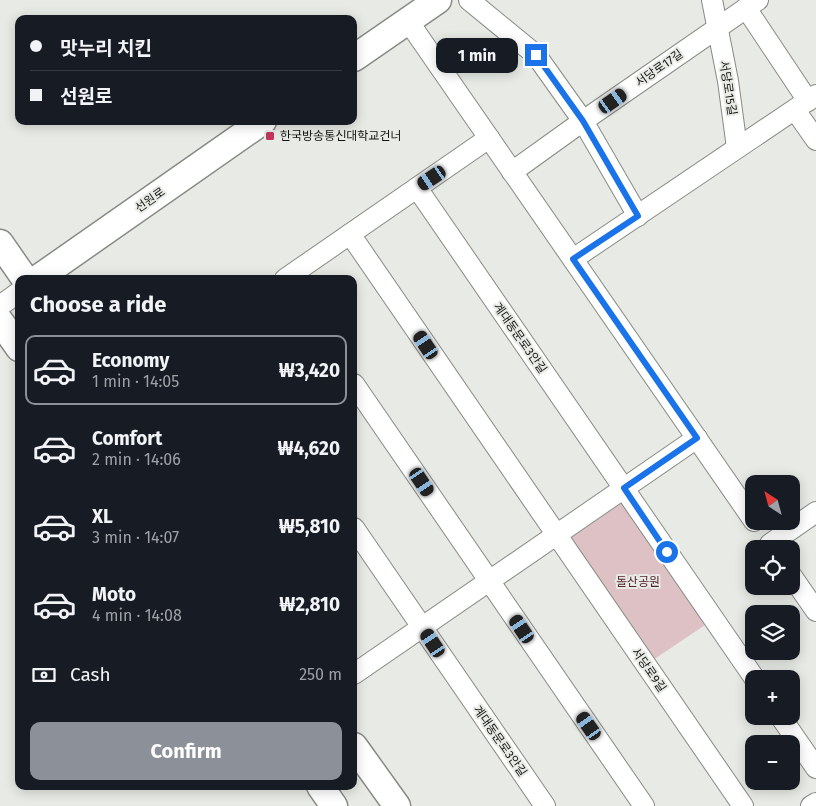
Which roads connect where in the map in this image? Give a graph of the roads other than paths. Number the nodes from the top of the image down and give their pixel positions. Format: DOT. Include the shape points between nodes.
graph roads {
  1 [pos="438,0"];
  2 [pos="469,0"];
  3 [pos="712,0"];
  4 [pos="752,4"];
  5 [pos="408,21"];
  6 [pos="717,28"];
  7 [pos="357,56"];
  8 [pos="806,102"];
  9 [pos="583,121"];
  10 [pos="257,125"];
  11 [pos="489,138"];
  12 [pos="816,140"];
  13 [pos="737,148"];
  14 [pos="512,172"];
  15 [pos="417,188"];
  16 [pos="638,216"];
  17 [pos="350,234"];
  18 [pos="0,243"];
  19 [pos="573,259"];
  20 [pos="22,275"];
  21 [pos="44,275"];
  22 [pos="291,275"];
  23 [pos="15,295"];
  24 [pos="0,306"];
  25 [pos="0,321"];
  26 [pos="15,342"];
  27 [pos="357,388"];
  28 [pos="697,438"];
  29 [pos="624,488"];
  30 [pos="745,508"];
  31 [pos="816,512"];
  32 [pos="357,532"];
  33 [pos="556,535"];
  34 [pos="781,540"];
  35 [pos="489,581"];
  36 [pos="800,588"];
  37 [pos="816,611"];
  38 [pos="422,627"];
  39 [pos="749,670"];
  40 [pos="357,672"];
  41 [pos="786,725"];
  42 [pos="357,750"];
  43 [pos="816,768"];
  44 [pos="323,790"];
  45 [pos="816,802"];
  46 [pos="334,806"];
  47 [pos="397,806"];
  48 [pos="545,806"];
  49 [pos="644,806"];
  50 [pos="743,806"];
  51 [pos="811,806"];
  1 -- 5 [label="main road"];
  2 -- 9 [label="street" via="536,55"];
  3 -- 6 [label="street"];
  4 -- 6 [label="street, 서당로17길"];
  4 -- 8 [label="street"];
  5 -- 7 [label="main road"];
  5 -- 11 [label="street"];
  6 -- 9 [label="street, 서당로17길"];
  6 -- 13 [label="street, 서당로15길"];
  8 -- 12 [label="street"];
  8 -- 13 [label="street"];
  9 -- 14 [label="street, 서당로17길"];
  9 -- 16 [label="street"];
  10 -- 21 [label="main road, 선원로"];
  11 -- 14 [label="street"];
  11 -- 15 [label="street"];
  13 -- 16 [label="street"];
  14 -- 19 [label="street"];
  15 -- 17 [label="street"];
  15 -- 29 [label="street, 계대동문로3안길"];
  16 -- 19 [label="street"];
  17 -- 22 [label="street"];
  17 -- 33 [label="street"];
  18 -- 20 [label="main road"];
  19 -- 28 [label="street"];
  23 -- 24 [label="street"];
  25 -- 26 [label="main road"];
  27 -- 35 [label="street"];
  28 -- 29 [label="street"];
  28 -- 30 [label="street"];
  29 -- 33 [label="street"];
  29 -- 39 [label="street"];
  31 -- 34 [label="street"];
  32 -- 38 [label="street, 계대동문로3안길"];
  33 -- 35 [label="street"];
  33 -- 50 [label="street, 서당로9길"];
  35 -- 38 [label="street"];
  35 -- 49 [label="street"];
  36 -- 37 [label="street"];
  38 -- 40 [label="street"];
  38 -- 48 [label="street, 계대동문로3안길"];
  41 -- 43 [label="street"];
  42 -- 47 [label="main road"];
  44 -- 46 [label="main road"];
  45 -- 51 [label="street"];
}
